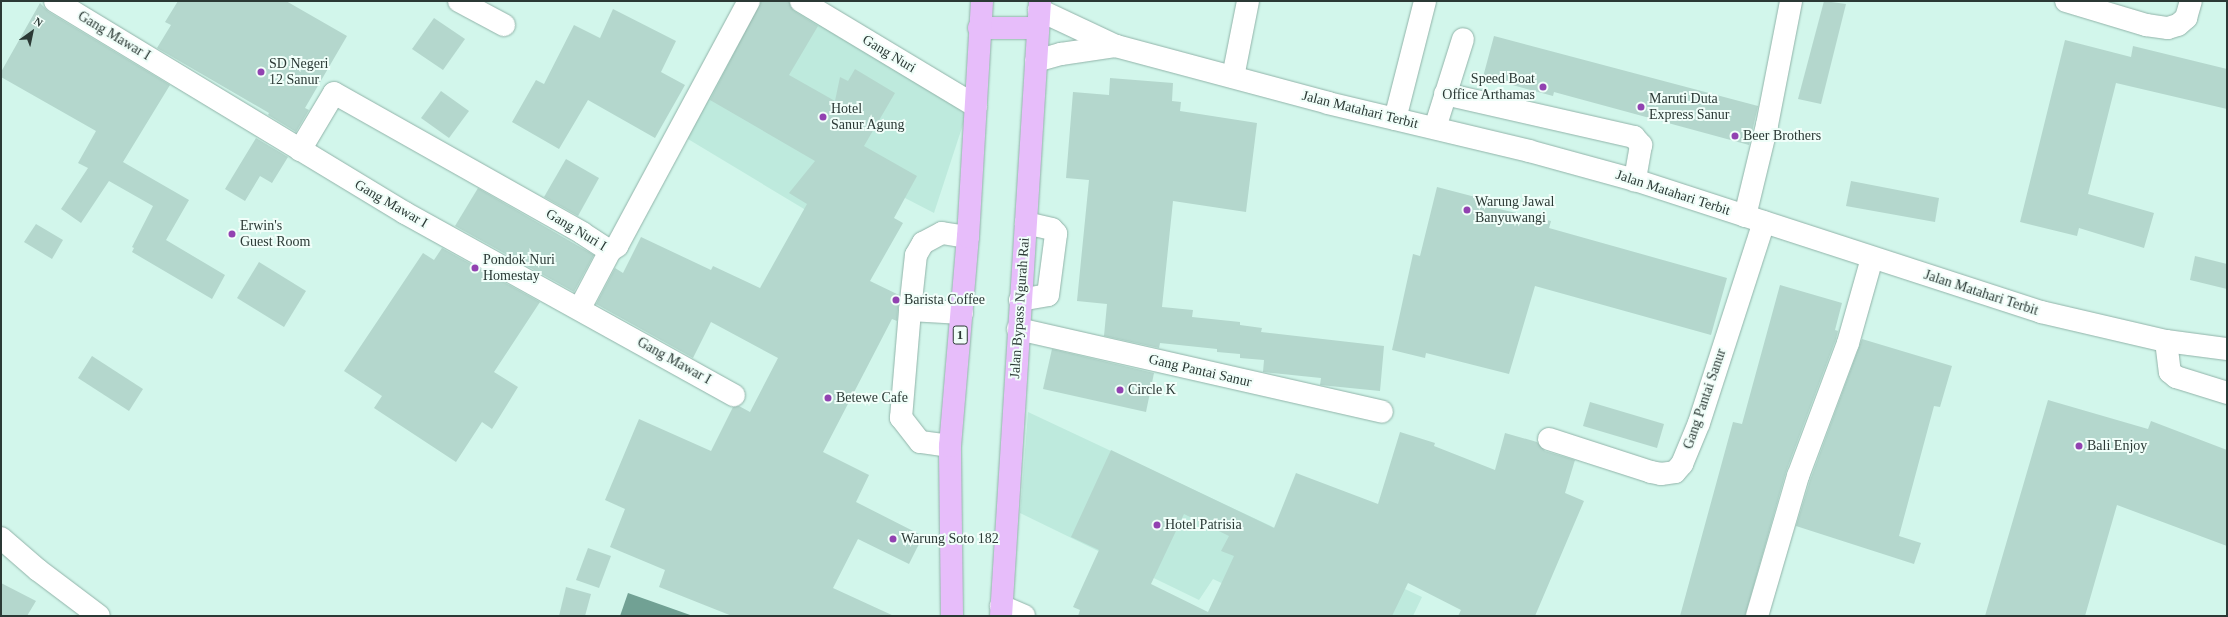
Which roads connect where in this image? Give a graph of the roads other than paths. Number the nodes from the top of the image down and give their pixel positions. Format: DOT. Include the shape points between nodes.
graph roads {
  1 [pos="55,1"];
  2 [pos="459,1"];
  3 [pos="749,1"];
  4 [pos="801,1"];
  5 [pos="982,1"];
  6 [pos="1248,1"];
  7 [pos="1425,1"];
  8 [pos="1790,1"];
  9 [pos="2066,1"];
  10 [pos="2191,1"];
  11 [pos="1039,13"];
  12 [pos="504,25"];
  13 [pos="979,28"];
  14 [pos="1463,39"];
  15 [pos="1116,46"];
  16 [pos="1036,61"];
  17 [pos="1233,77"];
  18 [pos="1446,94"];
  19 [pos="976,106"];
  20 [pos="1395,119"];
  21 [pos="1435,128"];
  22 [pos="300,150"];
  23 [pos="1635,180"];
  24 [pos="1754,219"];
  25 [pos="1026,223"];
  26 [pos="968,237"];
  27 [pos="610,251"];
  28 [pos="1872,258"];
  29 [pos="1020,300"];
  30 [pos="580,308"];
  31 [pos="910,310"];
  32 [pos="962,313"];
  33 [pos="1018,329"];
  34 [pos="2166,342"];
  35 [pos="2227,349"];
  36 [pos="2227,393"];
  37 [pos="734,395"];
  38 [pos="1382,412"];
  39 [pos="1549,439"];
  40 [pos="950,446"];
  41 [pos="1,538"];
  42 [pos="1001,611"];
  43 [pos="99,616"];
  44 [pos="952,616"];
  45 [pos="1024,616"];
  46 [pos="1757,616"];
  1 -- 22 [label="street, Gang Mawar I"];
  2 -- 12 [label="street"];
  3 -- 27 [label="street, Gang Nuri I" via="617,246"];
  4 -- 19 [label="street, Gang Nuri"];
  5 -- 13 [label="highway, 1"];
  6 -- 17 [label="street"];
  7 -- 20 [label="street"];
  8 -- 24 [label="street" via="1767,124"];
  9 -- 10 [label="street" via="2146,25 2168,28 2178,25 2186,18"];
  11 -- 13 [label="highway"];
  11 -- 15 [label="street, Jalan Matahari Terbit"];
  11 -- 16 [label="highway, Jalan Bypass Ngurah Rai"];
  13 -- 19 [label="highway, 1"];
  14 -- 18 [label="street"];
  15 -- 16 [label="street, Jalan Matahari Terbit" via="1061,54"];
  15 -- 17 [label="street, Jalan Matahari Terbit"];
  16 -- 25 [label="highway, Jalan Bypass Ngurah Rai"];
  17 -- 20 [label="street, Jalan Matahari Terbit"];
  18 -- 21 [label="street"];
  18 -- 23 [label="street" via="1634,137 1641,145"];
  19 -- 26 [label="highway, 1"];
  20 -- 21 [label="street, Jalan Matahari Terbit"];
  21 -- 23 [label="street, Jalan Matahari Terbit"];
  22 -- 27 [label="street, Gang Nuri I" via="334,93"];
  22 -- 30 [label="street, Gang Mawar I" via="405,213"];
  23 -- 24 [label="street, Jalan Matahari Terbit"];
  24 -- 28 [label="street, Jalan Matahari Terbit"];
  24 -- 39 [label="street, Gang Pantai Sanur" via="1699,423 1682,464 1675,472 1651,472"];
  25 -- 29 [label="highway, Jalan Bypass Ngurah Rai"];
  25 -- 29 [label="street" via="1052,229 1056,234 1048,295"];
  26 -- 31 [label="street" via="942,233 923,243 916,254"];
  26 -- 32 [label="highway, 1"];
  27 -- 30 [label="street"];
  28 -- 34 [label="street, Jalan Matahari Terbit" via="2041,312"];
  28 -- 46 [label="street" via="1848,343 1798,476"];
  29 -- 33 [label="highway, Jalan Bypass Ngurah Rai"];
  30 -- 37 [label="street, Gang Mawar I"];
  31 -- 32 [label="street"];
  31 -- 40 [label="street" via="901,418 920,442"];
  32 -- 40 [label="highway, 1"];
  33 -- 38 [label="street, Gang Pantai Sanur"];
  33 -- 42 [label="highway, Jalan Bypass Ngurah Rai"];
  34 -- 35 [label="street, Jalan Matahari Terbit"];
  34 -- 36 [label="street" via="2170,372 2176,377"];
  40 -- 44 [label="highway, 1"];
  41 -- 43 [label="street"];
  42 -- 45 [label="street"];
}
